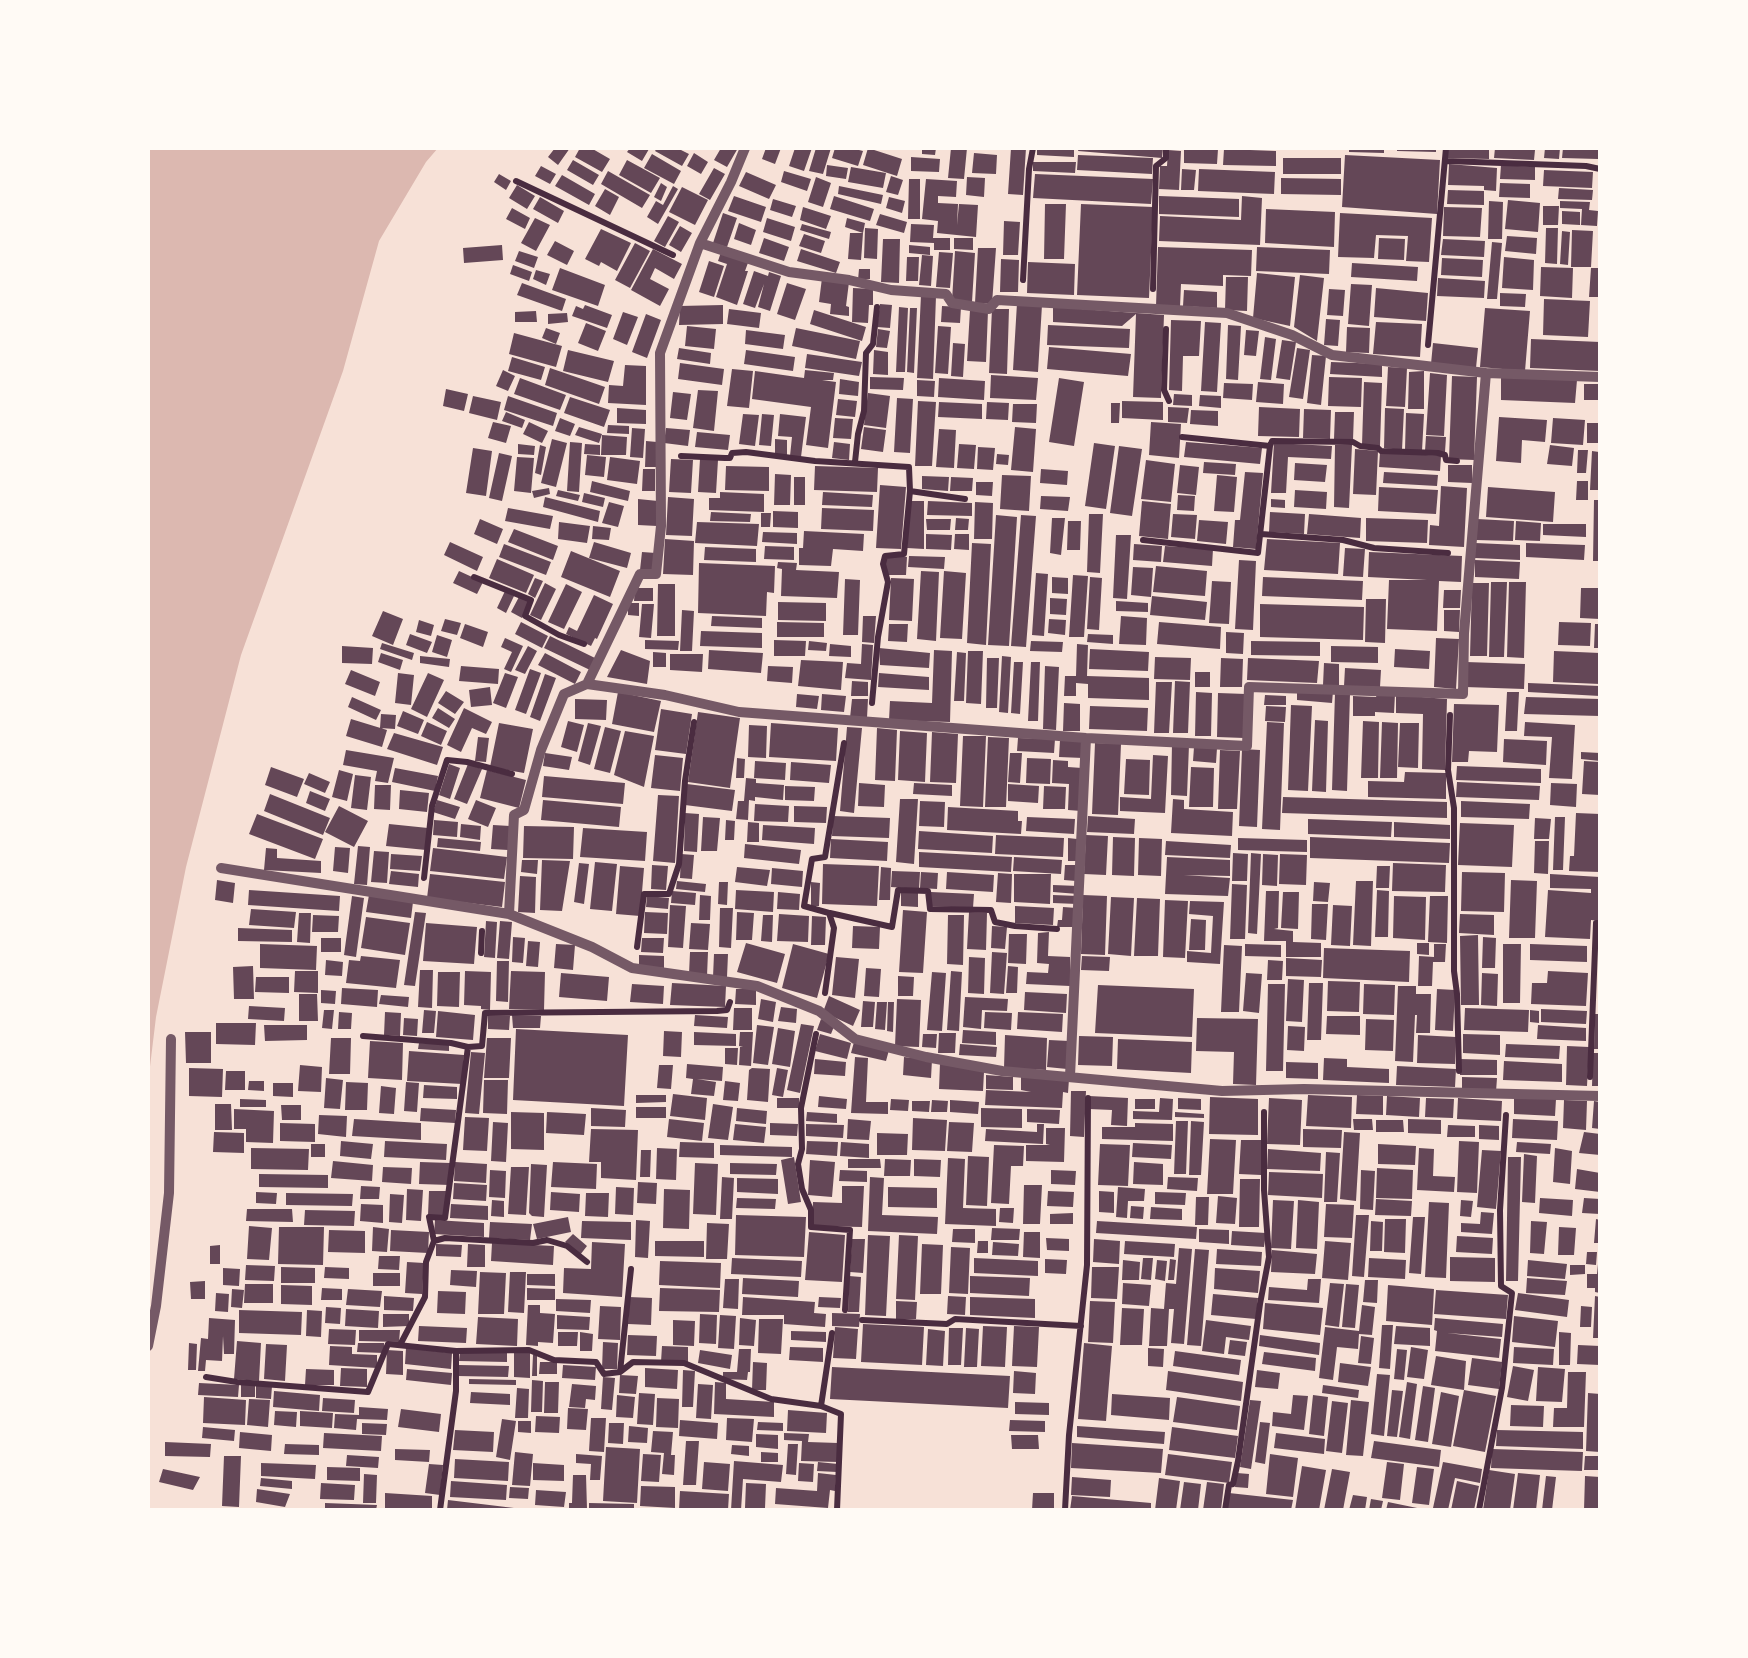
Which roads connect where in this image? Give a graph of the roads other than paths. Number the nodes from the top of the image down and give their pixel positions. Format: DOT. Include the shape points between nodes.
graph roads {
  1 [pos="745,148"];
  2 [pos="700,243"];
  3 [pos="1486,373"];
  4 [pos="1600,377"];
  5 [pos="587,684"];
  6 [pos="1086,738"];
  7 [pos="221,868"];
  8 [pos="509,914"];
  9 [pos="171,1039"];
  10 [pos="1070,1076"];
  11 [pos="1595,1096"];
  12 [pos="148,1346"];
  1 -- 2 [label="street"];
  2 -- 3 [label="street" via="789,272 946,294 952,303 1227,312 1332,356"];
  2 -- 5 [label="street" via="660,353 656,574 640,574"];
  3 -- 4 [label="street"];
  3 -- 6 [label="street" via="1463,694 1248,687 1247,746"];
  5 -- 6 [label="street" via="738,712"];
  5 -- 8 [label="street" via="564,694 524,810 514,815"];
  6 -- 10 [label="street"];
  7 -- 8 [label="street"];
  8 -- 10 [label="street" via="632,968 756,986 819,1011 855,1039 1002,1071"];
  9 -- 12 [label="street" via="169,1193"];
  10 -- 11 [label="street" via="1222,1091"];
}
